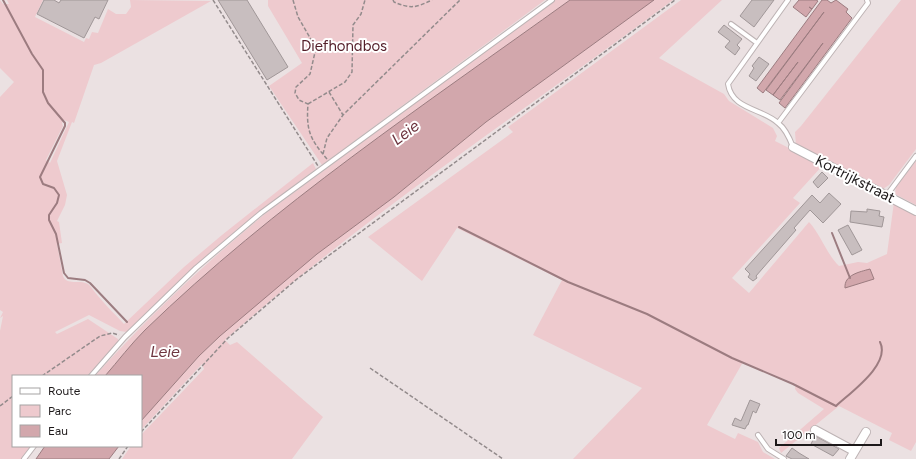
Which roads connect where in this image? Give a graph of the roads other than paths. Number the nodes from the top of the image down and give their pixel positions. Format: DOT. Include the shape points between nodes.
graph roads {
  1 [pos="552,0"];
  2 [pos="788,0"];
  3 [pos="867,0"];
  4 [pos="731,24"];
  5 [pos="757,43"];
  6 [pos="778,123"];
  7 [pos="793,148"];
  8 [pos="916,156"];
  9 [pos="887,195"];
  10 [pos="916,211"];
  11 [pos="92,375"];
  12 [pos="815,430"];
  13 [pos="866,432"];
  14 [pos="758,435"];
  15 [pos="33,447"];
  16 [pos="854,451"];
  17 [pos="24,459"];
  18 [pos="784,459"];
  19 [pos="850,459"];
  1 -- 11 [label="lane" via="261,212 196,268 125,336"];
  2 -- 5 [label="lane"];
  3 -- 6 [label="lane" via="868,4"];
  4 -- 5 [label="lane"];
  5 -- 6 [label="lane" via="728,84 729,92 734,100"];
  6 -- 7 [label="lane" via="789,136"];
  7 -- 9 [label="street, Kortrijkstraat"];
  8 -- 9 [label="lane"];
  9 -- 10 [label="street, Kortrijkstraat"];
  12 -- 16 [label="street"];
  13 -- 16 [label="street"];
  14 -- 18 [label="lane" via="768,449"];
  15 -- 17 [label="lane"];
  16 -- 19 [label="street"];
}
